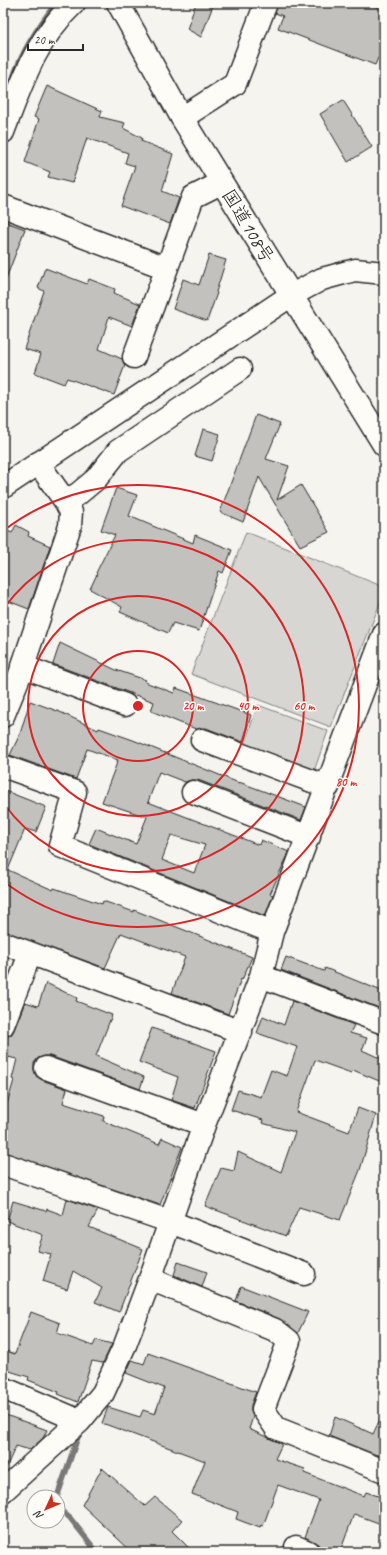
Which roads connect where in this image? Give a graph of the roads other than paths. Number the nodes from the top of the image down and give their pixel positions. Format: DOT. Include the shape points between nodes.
graph roads {
  1 [pos="74,3"];
  2 [pos="118,3"];
  3 [pos="266,3"];
  4 [pos="182,118"];
  5 [pos="3,132"];
  6 [pos="221,183"];
  7 [pos="3,206"];
  8 [pos="166,268"];
  9 [pos="384,272"];
  10 [pos="290,296"];
  11 [pos="134,357"];
  12 [pos="240,369"];
  13 [pos="384,446"];
  14 [pos="38,463"];
  15 [pos="3,487"];
  16 [pos="65,501"];
  17 [pos="384,634"];
  18 [pos="15,671"];
  19 [pos="126,705"];
  20 [pos="3,716"];
  21 [pos="202,740"];
  22 [pos="3,766"];
  23 [pos="319,784"];
  24 [pos="193,792"];
  25 [pos="300,834"];
  26 [pos="263,929"];
  27 [pos="3,943"];
  28 [pos="30,954"];
  29 [pos="261,976"];
  30 [pos="384,1023"];
  31 [pos="3,1025"];
  32 [pos="232,1029"];
  33 [pos="46,1068"];
  34 [pos="196,1122"];
  35 [pos="3,1164"];
  36 [pos="161,1219"];
  37 [pos="304,1274"];
  38 [pos="150,1279"];
  39 [pos="3,1388"];
  40 [pos="80,1422"];
  41 [pos="384,1471"];
  42 [pos="3,1491"];
  1 -- 5 [label="main road" via="59,17 31,60"];
  2 -- 4 [label="main road, 国道108号"];
  3 -- 4 [label="main road" via="236,84"];
  4 -- 6 [label="main road, 国道108号"];
  6 -- 8 [label="main road" via="193,197"];
  6 -- 10 [label="main road, 国道108号"];
  7 -- 8 [label="main road"];
  8 -- 11 [label="main road"];
  9 -- 10 [label="main road" via="355,270 322,279"];
  10 -- 13 [label="main road, 国道108号"];
  10 -- 14 [label="main road"];
  12 -- 16 [label="main road" via="118,451 96,479"];
  14 -- 15 [label="main road"];
  14 -- 16 [label="main road"];
  16 -- 18 [label="main road" via="71,512 70,526"];
  17 -- 23 [label="main road"];
  18 -- 19 [label="main road"];
  18 -- 20 [label="main road"];
  21 -- 23 [label="main road"];
  22 -- 26 [label="main road" via="75,792 60,846"];
  23 -- 25 [label="main road"];
  24 -- 25 [label="main road"];
  25 -- 26 [label="main road"];
  26 -- 29 [label="main road"];
  27 -- 28 [label="main road"];
  28 -- 31 [label="main road"];
  28 -- 32 [label="main road"];
  29 -- 30 [label="main road"];
  29 -- 32 [label="main road"];
  32 -- 34 [label="main road"];
  33 -- 34 [label="main road"];
  34 -- 36 [label="main road"];
  35 -- 36 [label="main road"];
  36 -- 37 [label="main road"];
  36 -- 38 [label="main road"];
  38 -- 40 [label="main road" via="125,1345 103,1393"];
  38 -- 41 [label="main road" via="275,1330 289,1341 263,1409 267,1417 276,1428"];
  39 -- 40 [label="main road"];
  40 -- 42 [label="main road"];
}
